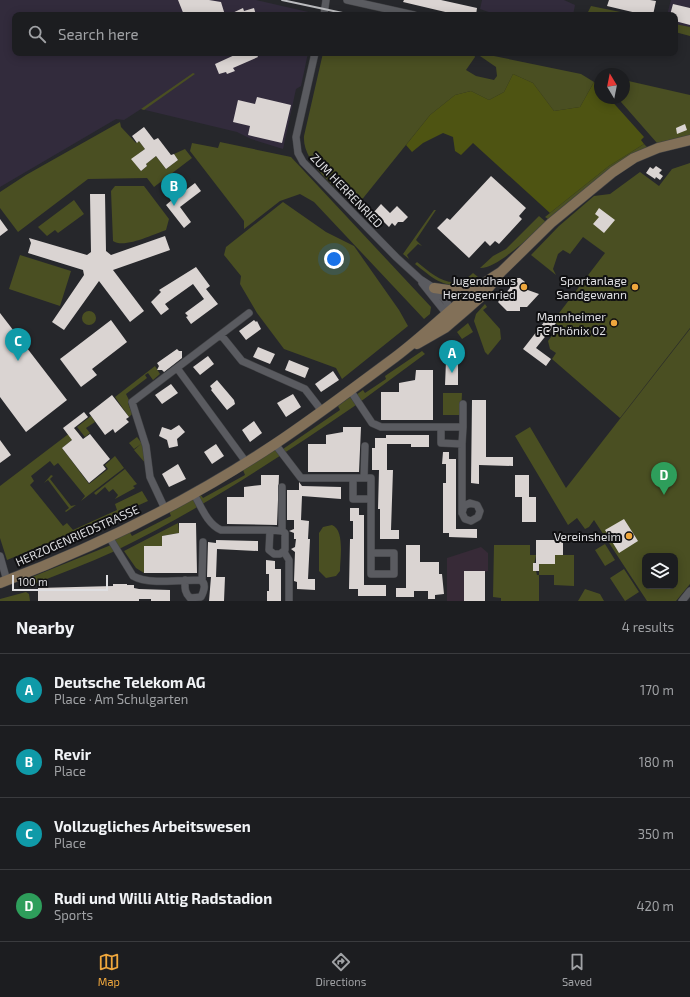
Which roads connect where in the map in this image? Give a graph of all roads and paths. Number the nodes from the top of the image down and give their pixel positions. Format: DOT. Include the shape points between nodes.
graph roads {
  1 [pos="326,0"];
  2 [pos="331,0"];
  3 [pos="347,0"];
  4 [pos="324,12"];
  5 [pos="401,12"];
  6 [pos="314,56"];
  7 [pos="690,140"];
  8 [pos="501,272"];
  9 [pos="420,279"];
  10 [pos="434,288"];
  11 [pos="476,288"];
  12 [pos="449,311"];
  13 [pos="249,313"];
  14 [pos="456,319"];
  15 [pos="221,335"];
  16 [pos="392,359"];
  17 [pos="177,368"];
  18 [pos="350,390"];
  19 [pos="463,404"];
  20 [pos="322,411"];
  21 [pos="441,427"];
  22 [pos="463,427"];
  23 [pos="275,444"];
  24 [pos="462,444"];
  25 [pos="365,446"];
  26 [pos="246,462"];
  27 [pos="353,478"];
  28 [pos="364,478"];
  29 [pos="282,487"];
  30 [pos="194,494"];
  31 [pos="371,499"];
  32 [pos="165,510"];
  33 [pos="462,513"];
  34 [pos="270,530"];
  35 [pos="282,531"];
  36 [pos="109,537"];
  37 [pos="203,542"];
  38 [pos="284,552"];
  39 [pos="371,553"];
  40 [pos="0,556"];
  41 [pos="185,580"];
  42 [pos="202,581"];
  43 [pos="4,582"];
  44 [pos="690,591"];
  45 [pos="202,599"];
  46 [pos="289,601"];
  47 [pos="682,601"];
  1 -- 4 [label="street"];
  2 -- 4 [label="street"];
  3 -- 5 [label="street"];
  6 -- 9 [label="street, ZUM HERRENRIED" via="296,137 298,153 303,162"];
  7 -- 8 [label="street, HERZOGENRIEDSTRASSE" via="658,148 634,158 613,172 551,223"];
  8 -- 11 [label="street, HERZOGENRIEDSTRASSE"];
  8 -- 14 [label="street, HERZOGENRIEDSTRASSE" via="483,295"];
  9 -- 10 [label="street, ZUM HERRENRIED"];
  9 -- 12 [label="street, ZUM HERRENRIED"];
  10 -- 11 [label="street" via="455,291"];
  10 -- 12 [label="street, ZUM HERRENRIED"];
  11 -- 12 [label="street, HERZOGENRIEDSTRASSE"];
  12 -- 14 [label="street, ZUM HERRENRIED"];
  12 -- 16 [label="street, HERZOGENRIEDSTRASSE"];
  13 -- 15 [label="street"];
  14 -- 16 [label="street, HERZOGENRIEDSTRASSE"];
  15 -- 17 [label="street"];
  15 -- 20 [label="street" via="242,361 305,389"];
  16 -- 18 [label="street, HERZOGENRIEDSTRASSE"];
  17 -- 26 [label="street"];
  17 -- 32 [label="street" via="132,402 146,446 150,477"];
  18 -- 20 [label="street, HERZOGENRIEDSTRASSE"];
  18 -- 21 [label="street" via="372,422 382,426"];
  19 -- 22 [label="street"];
  20 -- 23 [label="street, HERZOGENRIEDSTRASSE"];
  21 -- 22 [label="street"];
  21 -- 24 [label="street" via="441,443"];
  22 -- 24 [label="street"];
  23 -- 26 [label="street, HERZOGENRIEDSTRASSE"];
  23 -- 27 [label="street" via="301,478"];
  24 -- 33 [label="street"];
  25 -- 28 [label="street"];
  26 -- 30 [label="street, HERZOGENRIEDSTRASSE"];
  27 -- 28 [label="street"];
  27 -- 31 [label="street" via="354,499"];
  28 -- 31 [label="street" via="371,478"];
  29 -- 35 [label="street"];
  30 -- 32 [label="street, HERZOGENRIEDSTRASSE"];
  30 -- 34 [label="street" via="207,517 222,530"];
  31 -- 39 [label="street"];
  32 -- 36 [label="street, HERZOGENRIEDSTRASSE"];
  34 -- 35 [label="street"];
  34 -- 38 [label="street" via="271,552"];
  35 -- 38 [label="street" via="285,536"];
  36 -- 41 [label="street" via="125,565 138,579"];
  36 -- 43 [label="street, HERZOGENRIEDSTRASSE"];
  37 -- 42 [label="street"];
  38 -- 46 [label="street" via="289,560"];
  39 -- 39 [label="street" via="371,574 394,574 394,553"];
  40 -- 43 [label="street"];
  41 -- 42 [label="street"];
  41 -- 45 [label="street" via="187,595 190,598"];
  42 -- 45 [label="street"];
  44 -- 47 [label="street"];
}
